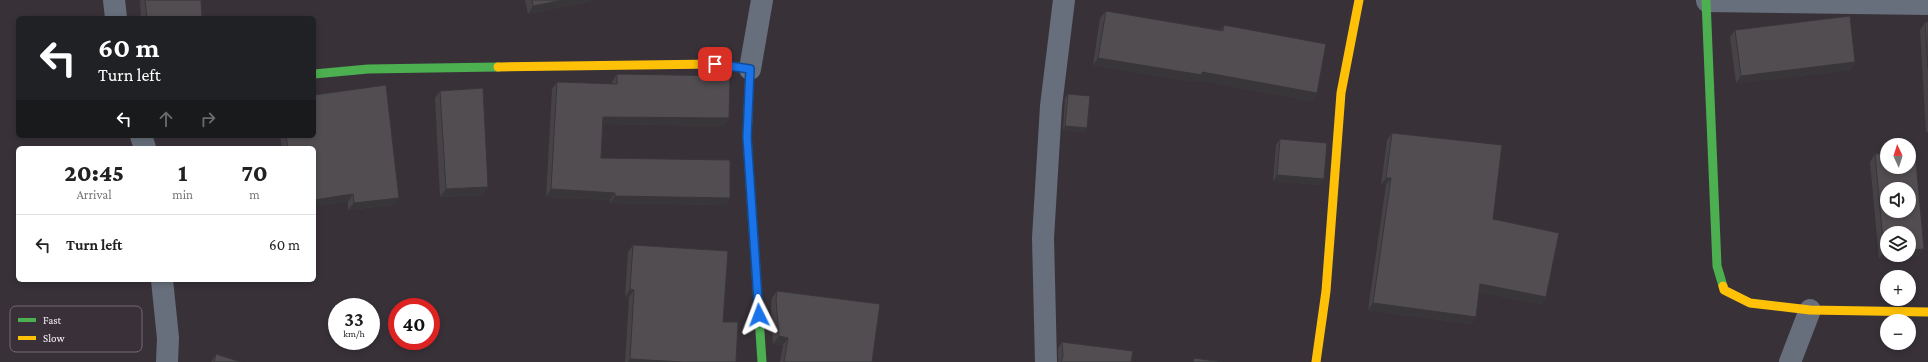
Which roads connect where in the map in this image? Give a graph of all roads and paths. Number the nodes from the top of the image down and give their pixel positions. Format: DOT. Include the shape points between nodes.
graph roads {
  1 [pos="114,0"];
  2 [pos="762,0"];
  3 [pos="1064,0"];
  4 [pos="1359,0"];
  5 [pos="1707,0"];
  6 [pos="1928,4"];
  7 [pos="116,16"];
  8 [pos="750,69"];
  9 [pos="316,74"];
  10 [pos="162,282"];
  11 [pos="1810,310"];
  12 [pos="1928,312"];
  13 [pos="167,362"];
  14 [pos="762,362"];
  15 [pos="1046,362"];
  16 [pos="1316,362"];
  17 [pos="1790,362"];
  1 -- 7 [label="street"];
  2 -- 8 [label="street"];
  3 -- 15 [label="street" via="1051,106 1043,238"];
  4 -- 16 [label="street" via="1341,93 1326,291"];
  5 -- 6 [label="street"];
  5 -- 11 [label="street" via="1717,266 1724,290 1750,303"];
  8 -- 9 [label="street" via="715,64 368,69"];
  8 -- 14 [label="street" via="747,137"];
  10 -- 13 [label="street" via="168,338"];
  11 -- 12 [label="street"];
  11 -- 17 [label="street"];
}
